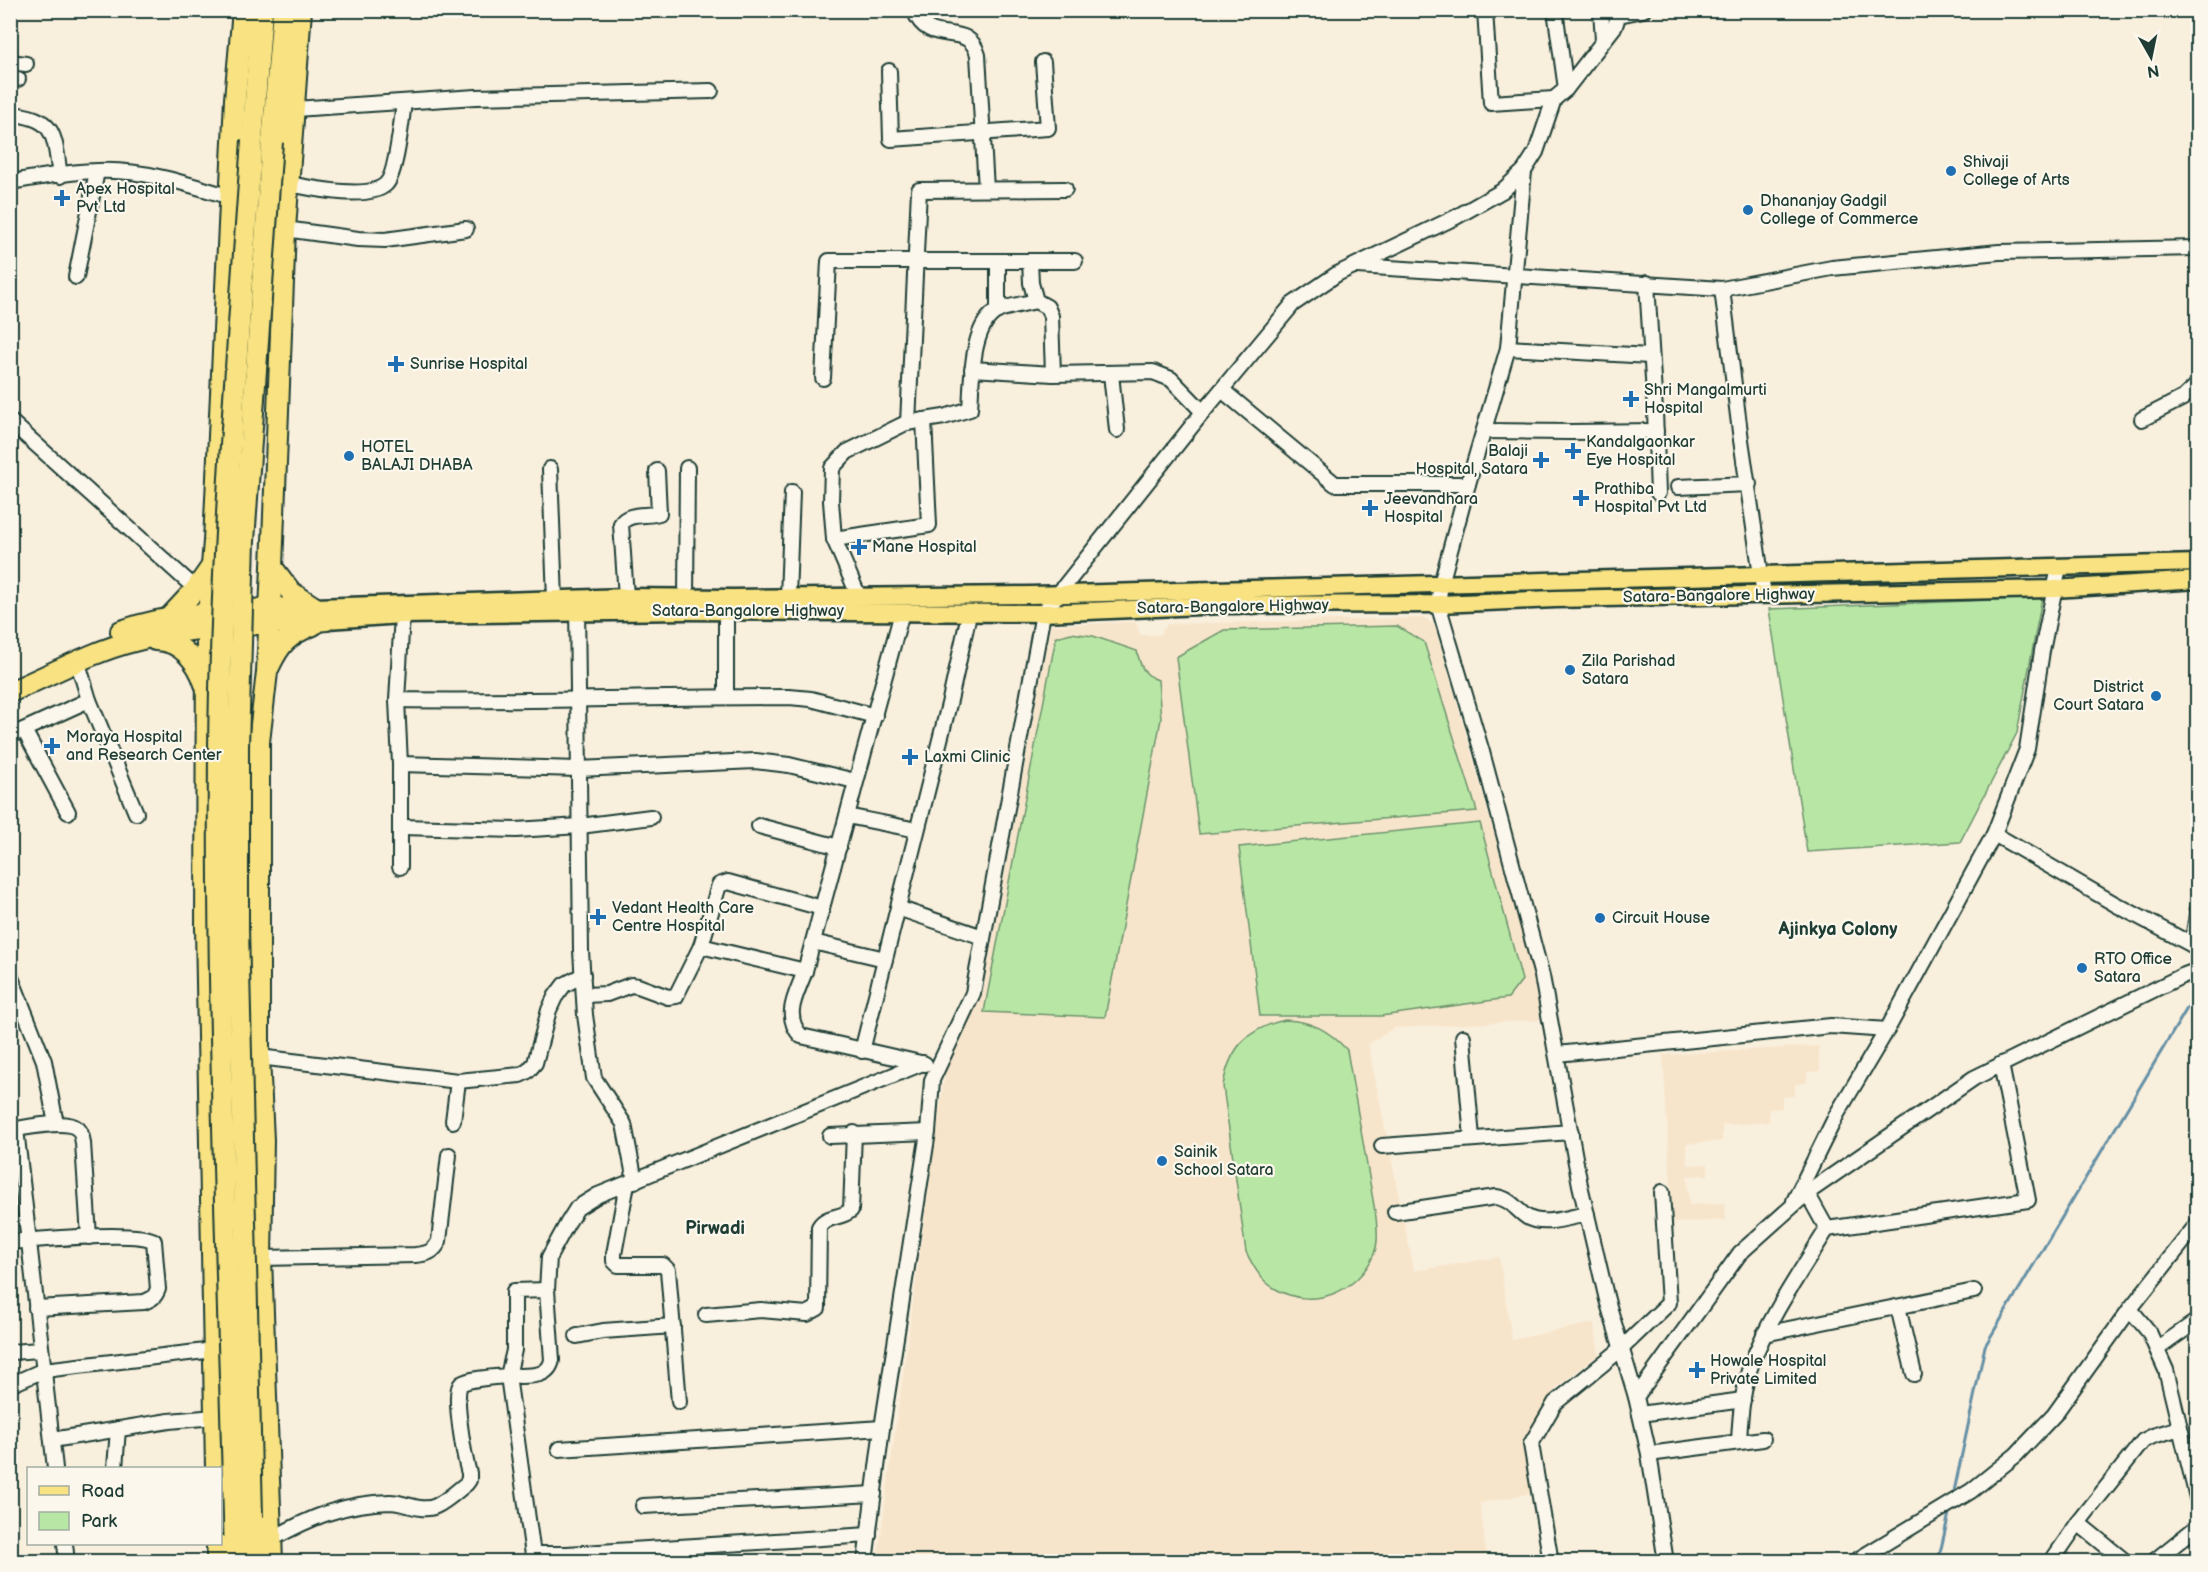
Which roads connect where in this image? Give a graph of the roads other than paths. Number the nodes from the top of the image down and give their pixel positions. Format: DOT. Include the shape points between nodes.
graph roads {
  1 [pos="243,10"];
  2 [pos="262,10"];
  3 [pos="283,10"];
  4 [pos="301,10"];
  5 [pos="914,10"];
  6 [pos="1485,10"];
  7 [pos="1555,10"];
  8 [pos="1601,10"];
  9 [pos="1643,10"];
  10 [pos="1619,13"];
  11 [pos="1603,40"];
  12 [pos="10,62"];
  13 [pos="1043,62"];
  14 [pos="26,64"];
  15 [pos="889,71"];
  16 [pos="1566,89"];
  17 [pos="711,91"];
  18 [pos="1554,99"];
  19 [pos="404,102"];
  20 [pos="296,109"];
  21 [pos="10,114"];
  22 [pos="983,134"];
  23 [pos="97,171"];
  24 [pos="1524,171"];
  25 [pos="60,176"];
  26 [pos="10,182"];
  27 [pos="289,184"];
  28 [pos="986,189"];
  29 [pos="1065,189"];
  30 [pos="230,197"];
  31 [pos="285,229"];
  32 [pos="466,229"];
  33 [pos="2198,248"];
  34 [pos="916,261"];
  35 [pos="998,261"];
  36 [pos="1030,261"];
  37 [pos="1075,261"];
  38 [pos="1354,266"];
  39 [pos="1514,276"];
  40 [pos="76,277"];
  41 [pos="1647,283"];
  42 [pos="1722,288"];
  43 [pos="1036,301"];
  44 [pos="998,311"];
  45 [pos="1508,348"];
  46 [pos="1650,356"];
  47 [pos="986,370"];
  48 [pos="1053,374"];
  49 [pos="1111,374"];
  50 [pos="823,378"];
  51 [pos="2198,384"];
  52 [pos="1222,390"];
  53 [pos="1203,412"];
  54 [pos="2142,419"];
  55 [pos="924,420"];
  56 [pos="10,421"];
  57 [pos="908,423"];
  58 [pos="1117,430"];
  59 [pos="1484,431"];
  60 [pos="1656,431"];
  61 [pos="687,468"];
  62 [pos="550,469"];
  63 [pos="657,471"];
  64 [pos="217,476"];
  65 [pos="276,478"];
  66 [pos="1468,484"];
  67 [pos="1749,484"];
  68 [pos="1678,487"];
  69 [pos="792,492"];
  70 [pos="1658,493"];
  71 [pos="834,539"];
  72 [pos="2198,563"];
  73 [pos="212,566"];
  74 [pos="272,567"];
  75 [pos="2060,567"];
  76 [pos="1761,576"];
  77 [pos="2198,580"];
  78 [pos="1441,584"];
  79 [pos="196,589"];
  80 [pos="2055,589"];
  81 [pos="1058,594"];
  82 [pos="1764,595"];
  83 [pos="626,597"];
  84 [pos="788,597"];
  85 [pos="859,597"];
  86 [pos="686,598"];
  87 [pos="555,599"];
  88 [pos="1438,604"];
  89 [pos="577,605"];
  90 [pos="726,610"];
  91 [pos="902,612"];
  92 [pos="1043,613"];
  93 [pos="320,614"];
  94 [pos="969,614"];
  95 [pos="402,615"];
  96 [pos="270,616"];
  97 [pos="168,619"];
  98 [pos="208,620"];
  99 [pos="135,640"];
  100 [pos="78,663"];
  101 [pos="267,672"];
  102 [pos="10,678"];
  103 [pos="207,690"];
  104 [pos="10,692"];
  105 [pos="726,697"];
  106 [pos="578,699"];
  107 [pos="89,700"];
  108 [pos="397,700"];
  109 [pos="875,716"];
  110 [pos="24,730"];
  111 [pos="10,736"];
  112 [pos="400,764"];
  113 [pos="578,769"];
  114 [pos="855,781"];
  115 [pos="68,812"];
  116 [pos="136,813"];
  117 [pos="847,816"];
  118 [pos="651,817"];
  119 [pos="580,826"];
  120 [pos="759,826"];
  121 [pos="401,827"];
  122 [pos="917,830"];
  123 [pos="1994,834"];
  124 [pos="839,847"];
  125 [pos="400,867"];
  126 [pos="822,908"];
  127 [pos="898,908"];
  128 [pos="2198,908"];
  129 [pos="983,937"];
  130 [pos="813,942"];
  131 [pos="701,946"];
  132 [pos="2195,947"];
  133 [pos="885,959"];
  134 [pos="2198,970"];
  135 [pos="805,971"];
  136 [pos="10,975"];
  137 [pos="583,975"];
  138 [pos="584,995"];
  139 [pos="1887,1030"];
  140 [pos="1463,1037"];
  141 [pos="862,1051"];
  142 [pos="1557,1054"];
  143 [pos="259,1058"];
  144 [pos="923,1063"];
  145 [pos="2001,1064"];
  146 [pos="938,1066"];
  147 [pos="458,1081"];
  148 [pos="453,1121"];
  149 [pos="56,1124"];
  150 [pos="13,1130"];
  151 [pos="928,1132"];
  152 [pos="1571,1132"];
  153 [pos="854,1133"];
  154 [pos="830,1136"];
  155 [pos="1472,1138"];
  156 [pos="1382,1146"];
  157 [pos="449,1155"];
  158 [pos="631,1183"];
  159 [pos="1662,1192"];
  160 [pos="1808,1192"];
  161 [pos="1790,1208"];
  162 [pos="1395,1212"];
  163 [pos="1587,1214"];
  164 [pos="2198,1223"];
  165 [pos="1827,1229"];
  166 [pos="89,1237"];
  167 [pos="30,1240"];
  168 [pos="10,1242"];
  169 [pos="261,1258"];
  170 [pos="547,1290"];
  171 [pos="1974,1290"];
  172 [pos="1898,1306"];
  173 [pos="36,1308"];
  174 [pos="2130,1309"];
  175 [pos="706,1316"];
  176 [pos="2198,1320"];
  177 [pos="673,1326"];
  178 [pos="1764,1334"];
  179 [pos="577,1336"];
  180 [pos="1621,1349"];
  181 [pos="2157,1349"];
  182 [pos="41,1350"];
  183 [pos="214,1350"];
  184 [pos="10,1352"];
  185 [pos="44,1370"];
  186 [pos="1914,1374"];
  187 [pos="508,1376"];
  188 [pos="10,1384"];
  189 [pos="1636,1397"];
  190 [pos="1743,1401"];
  191 [pos="679,1402"];
  192 [pos="1640,1414"];
  193 [pos="215,1417"];
  194 [pos="882,1428"];
  195 [pos="2180,1428"];
  196 [pos="118,1429"];
  197 [pos="1763,1439"];
  198 [pos="52,1440"];
  199 [pos="1739,1442"];
  200 [pos="559,1449"];
  201 [pos="1649,1454"];
  202 [pos="55,1467"];
  203 [pos="115,1467"];
  204 [pos="216,1467"];
  205 [pos="874,1494"];
  206 [pos="2198,1502"];
  207 [pos="643,1506"];
  208 [pos="243,1517"];
  209 [pos="2078,1523"];
  210 [pos="2198,1526"];
  211 [pos="869,1535"];
  212 [pos="272,1539"];
  213 [pos="65,1545"];
  214 [pos="217,1545"];
  215 [pos="534,1558"];
  216 [pos="567,1558"];
  217 [pos="67,1562"];
  218 [pos="218,1562"];
  219 [pos="235,1562"];
  220 [pos="253,1562"];
  221 [pos="272,1562"];
  222 [pos="865,1562"];
  223 [pos="1551,1562"];
  224 [pos="1666,1562"];
  225 [pos="1854,1562"];
  226 [pos="2051,1562"];
  227 [pos="2126,1562"];
  228 [pos="2153,1562"];
  1 -- 30 [label="highway"];
  2 -- 208 [label="highway, bridge" via="225,540 219,746 219,939"];
  3 -- 208 [label="highway, bridge" via="244,541 238,746"];
  4 -- 20 [label="highway"];
  5 -- 22 [label="street" via="922,26 930,31 963,36 976,47"];
  6 -- 18 [label="street" via="1491,103"];
  7 -- 16 [label="street"];
  8 -- 11 [label="street"];
  9 -- 10 [label="street"];
  10 -- 11 [label="street" via="1615,26"];
  11 -- 16 [label="street"];
  12 -- 14 [label="street"];
  13 -- 22 [label="street" via="1048,128"];
  15 -- 22 [label="street" via="891,139"];
  16 -- 18 [label="street"];
  17 -- 19 [label="street"];
  18 -- 24 [label="street" via="1536,152"];
  19 -- 20 [label="street"];
  19 -- 27 [label="street" via="392,174 386,185 354,193"];
  20 -- 27 [label="highway"];
  21 -- 25 [label="street" via="28,116 50,127"];
  22 -- 28 [label="street"];
  23 -- 25 [label="street"];
  23 -- 30 [label="street" via="174,180"];
  23 -- 40 [label="street"];
  24 -- 38 [label="street" via="1502,191 1456,217"];
  24 -- 39 [label="street"];
  25 -- 26 [label="street"];
  27 -- 31 [label="highway"];
  28 -- 29 [label="street"];
  28 -- 34 [label="street" via="919,190"];
  30 -- 64 [label="highway"];
  31 -- 32 [label="street" via="378,240"];
  31 -- 65 [label="highway"];
  33 -- 42 [label="street" via="1999,252 1832,268"];
  34 -- 35 [label="street"];
  34 -- 50 [label="street" via="829,261"];
  34 -- 57 [label="street"];
  35 -- 36 [label="street"];
  35 -- 44 [label="street"];
  36 -- 37 [label="street"];
  36 -- 43 [label="street"];
  38 -- 39 [label="street"];
  38 -- 52 [label="street" via="1313,288 1293,304"];
  39 -- 41 [label="street"];
  39 -- 45 [label="street"];
  41 -- 42 [label="street"];
  41 -- 46 [label="street"];
  42 -- 67 [label="street"];
  43 -- 44 [label="street"];
  43 -- 48 [label="street" via="1047,307 1051,316"];
  44 -- 47 [label="street" via="981,328"];
  45 -- 46 [label="street"];
  45 -- 59 [label="street"];
  46 -- 60 [label="street"];
  47 -- 48 [label="street"];
  47 -- 55 [label="street" via="970,409"];
  48 -- 49 [label="street"];
  49 -- 53 [label="street" via="1150,371 1171,379"];
  49 -- 58 [label="street"];
  51 -- 54 [label="street" via="2183,398"];
  52 -- 53 [label="street"];
  52 -- 66 [label="street" via="1335,484"];
  53 -- 81 [label="street"];
  55 -- 57 [label="street"];
  55 -- 71 [label="street" via="929,525"];
  56 -- 79 [label="street"];
  57 -- 71 [label="street" via="847,452 832,468"];
  59 -- 60 [label="street"];
  59 -- 66 [label="street"];
  60 -- 70 [label="street"];
  61 -- 86 [label="street"];
  62 -- 87 [label="street"];
  63 -- 83 [label="street" via="658,513 631,516 621,524"];
  64 -- 65 [label="highway"];
  64 -- 73 [label="highway"];
  65 -- 74 [label="highway"];
  66 -- 78 [label="street"];
  67 -- 68 [label="street"];
  67 -- 76 [label="street"];
  69 -- 84 [label="street"];
  71 -- 85 [label="street"];
  72 -- 75 [label="main road, Satara-Bangalore Highway"];
  73 -- 79 [label="highway"];
  73 -- 98 [label="highway"];
  74 -- 93 [label="highway" via="291,592"];
  74 -- 96 [label="highway"];
  75 -- 76 [label="main road, Satara-Bangalore Highway"];
  75 -- 80 [label="street"];
  76 -- 78 [label="main road, Satara-Bangalore Highway"];
  76 -- 82 [label="street"];
  77 -- 80 [label="main road, Satara-Bangalore Highway"];
  78 -- 81 [label="main road, Satara-Bangalore Highway"];
  78 -- 88 [label="street"];
  79 -- 97 [label="highway"];
  80 -- 82 [label="main road, Satara-Bangalore Highway"];
  80 -- 123 [label="street" via="2026,749"];
  81 -- 85 [label="main road, Satara-Bangalore Highway"];
  81 -- 92 [label="street"];
  82 -- 88 [label="main road, Satara-Bangalore Highway"];
  83 -- 86 [label="main road, Satara-Bangalore Highway"];
  83 -- 89 [label="main road, Satara-Bangalore Highway"];
  84 -- 85 [label="main road, Satara-Bangalore Highway"];
  84 -- 86 [label="main road, Satara-Bangalore Highway"];
  87 -- 89 [label="main road, Satara-Bangalore Highway"];
  87 -- 93 [label="main road, Satara-Bangalore Highway"];
  88 -- 92 [label="main road, Satara-Bangalore Highway" via="1223,605"];
  88 -- 142 [label="street" via="1520,891"];
  89 -- 90 [label="main road, Satara-Bangalore Highway"];
  89 -- 95 [label="main road, Satara-Bangalore Highway"];
  89 -- 106 [label="street"];
  90 -- 91 [label="main road, Satara-Bangalore Highway"];
  90 -- 105 [label="street"];
  91 -- 94 [label="main road, Satara-Bangalore Highway"];
  91 -- 109 [label="street"];
  92 -- 94 [label="main road, Satara-Bangalore Highway"];
  92 -- 129 [label="street"];
  93 -- 95 [label="main road, Satara-Bangalore Highway"];
  93 -- 96 [label="highway, Satara-Bangalore Highway"];
  93 -- 101 [label="highway" via="276,650"];
  94 -- 122 [label="street"];
  95 -- 108 [label="street"];
  96 -- 98 [label="highway, Satara-Bangalore Highway"];
  96 -- 101 [label="highway"];
  97 -- 98 [label="highway"];
  97 -- 102 [label="highway" via="110,635"];
  98 -- 99 [label="highway"];
  98 -- 103 [label="highway"];
  99 -- 100 [label="highway"];
  99 -- 103 [label="highway" via="160,640 180,646 202,673"];
  100 -- 104 [label="highway"];
  100 -- 107 [label="street"];
  101 -- 143 [label="highway" via="259,749"];
  103 -- 183 [label="highway" via="206,928"];
  105 -- 106 [label="street"];
  105 -- 109 [label="street" via="811,699"];
  106 -- 108 [label="street"];
  106 -- 113 [label="street"];
  107 -- 110 [label="street"];
  107 -- 116 [label="street"];
  108 -- 112 [label="street"];
  109 -- 114 [label="street"];
  110 -- 111 [label="street"];
  110 -- 115 [label="street"];
  112 -- 113 [label="street"];
  112 -- 121 [label="street"];
  113 -- 114 [label="street" via="755,761"];
  113 -- 119 [label="street"];
  114 -- 117 [label="street"];
  117 -- 122 [label="street"];
  117 -- 124 [label="street"];
  118 -- 119 [label="street"];
  119 -- 121 [label="street" via="516,830"];
  119 -- 137 [label="street"];
  120 -- 124 [label="street"];
  121 -- 125 [label="street"];
  122 -- 127 [label="street"];
  123 -- 132 [label="street"];
  123 -- 139 [label="street"];
  124 -- 126 [label="street"];
  126 -- 130 [label="street"];
  126 -- 131 [label="street" via="723,882"];
  127 -- 129 [label="street"];
  127 -- 133 [label="street"];
  128 -- 132 [label="street"];
  129 -- 146 [label="street" via="973,993"];
  130 -- 133 [label="street"];
  130 -- 135 [label="street"];
  131 -- 135 [label="street"];
  131 -- 138 [label="street" via="676,996 631,985 607,994"];
  133 -- 141 [label="street"];
  134 -- 145 [label="street"];
  135 -- 141 [label="street" via="790,1011 795,1029 801,1036"];
  136 -- 149 [label="street" via="44,1061"];
  137 -- 138 [label="street"];
  137 -- 147 [label="street" via="564,985 555,997 535,1063 528,1071"];
  138 -- 158 [label="street" via="594,1078 624,1124"];
  139 -- 142 [label="street" via="1831,1026"];
  139 -- 161 [label="street" via="1837,1114"];
  140 -- 155 [label="street"];
  141 -- 144 [label="street"];
  142 -- 152 [label="street"];
  143 -- 147 [label="street"];
  143 -- 169 [label="highway" via="263,1140"];
  144 -- 146 [label="street"];
  144 -- 158 [label="street"];
  145 -- 160 [label="street" via="1974,1077"];
  145 -- 165 [label="street" via="2028,1200"];
  146 -- 151 [label="street" via="932,1080"];
  147 -- 148 [label="street"];
  149 -- 150 [label="street"];
  149 -- 166 [label="street" via="71,1125 81,1133"];
  150 -- 167 [label="street"];
  151 -- 153 [label="street"];
  151 -- 194 [label="street"];
  152 -- 155 [label="street"];
  152 -- 163 [label="street"];
  153 -- 154 [label="street"];
  153 -- 175 [label="street" via="850,1210 819,1227 818,1308 807,1314 761,1310"];
  155 -- 156 [label="street"];
  157 -- 169 [label="street" via="439,1241 434,1250 415,1255"];
  158 -- 170 [label="street" via="577,1208 549,1257"];
  158 -- 177 [label="street" via="614,1261 618,1265 667,1267"];
  159 -- 180 [label="street" via="1670,1303"];
  160 -- 161 [label="street"];
  160 -- 165 [label="street"];
  161 -- 189 [label="street" via="1740,1253"];
  162 -- 163 [label="street" via="1496,1197 1513,1203 1534,1220"];
  163 -- 180 [label="street"];
  164 -- 174 [label="street"];
  165 -- 178 [label="street"];
  166 -- 167 [label="street"];
  166 -- 173 [label="street" via="144,1237 154,1241 156,1296 144,1302"];
  167 -- 168 [label="street"];
  167 -- 173 [label="street"];
  169 -- 212 [label="highway"];
  170 -- 187 [label="street" via="514,1291 514,1350"];
  170 -- 187 [label="street" via="550,1367 539,1375"];
  171 -- 172 [label="street"];
  172 -- 178 [label="street"];
  172 -- 186 [label="street"];
  173 -- 182 [label="street"];
  174 -- 181 [label="street"];
  174 -- 225 [label="street" via="2054,1415 2016,1455 1971,1491"];
  176 -- 181 [label="street"];
  177 -- 179 [label="street"];
  177 -- 191 [label="street"];
  178 -- 190 [label="street" via="1750,1368"];
  180 -- 189 [label="street"];
  180 -- 223 [label="street" via="1555,1403 1531,1444"];
  181 -- 195 [label="street"];
  182 -- 184 [label="street"];
  182 -- 185 [label="street"];
  183 -- 185 [label="street"];
  183 -- 193 [label="highway"];
  185 -- 188 [label="street"];
  185 -- 198 [label="street"];
  187 -- 212 [label="street" via="467,1381 457,1389 469,1480 436,1506 392,1502 332,1510"];
  187 -- 215 [label="street"];
  189 -- 192 [label="street"];
  190 -- 192 [label="street"];
  190 -- 199 [label="street"];
  192 -- 201 [label="street"];
  193 -- 196 [label="street"];
  193 -- 204 [label="highway"];
  194 -- 200 [label="street"];
  194 -- 205 [label="street"];
  195 -- 206 [label="street"];
  195 -- 209 [label="street" via="2143,1442"];
  196 -- 198 [label="street"];
  196 -- 203 [label="street"];
  197 -- 199 [label="street"];
  198 -- 202 [label="street"];
  199 -- 201 [label="street"];
  201 -- 224 [label="street"];
  205 -- 207 [label="street"];
  205 -- 211 [label="street"];
  208 -- 219 [label="highway"];
  208 -- 220 [label="highway"];
  209 -- 226 [label="street"];
  209 -- 227 [label="street"];
  210 -- 228 [label="street"];
  211 -- 216 [label="street"];
  211 -- 222 [label="street"];
  212 -- 221 [label="highway"];
  213 -- 217 [label="street"];
  214 -- 218 [label="highway"];
  215 -- 216 [label="street"];
}
